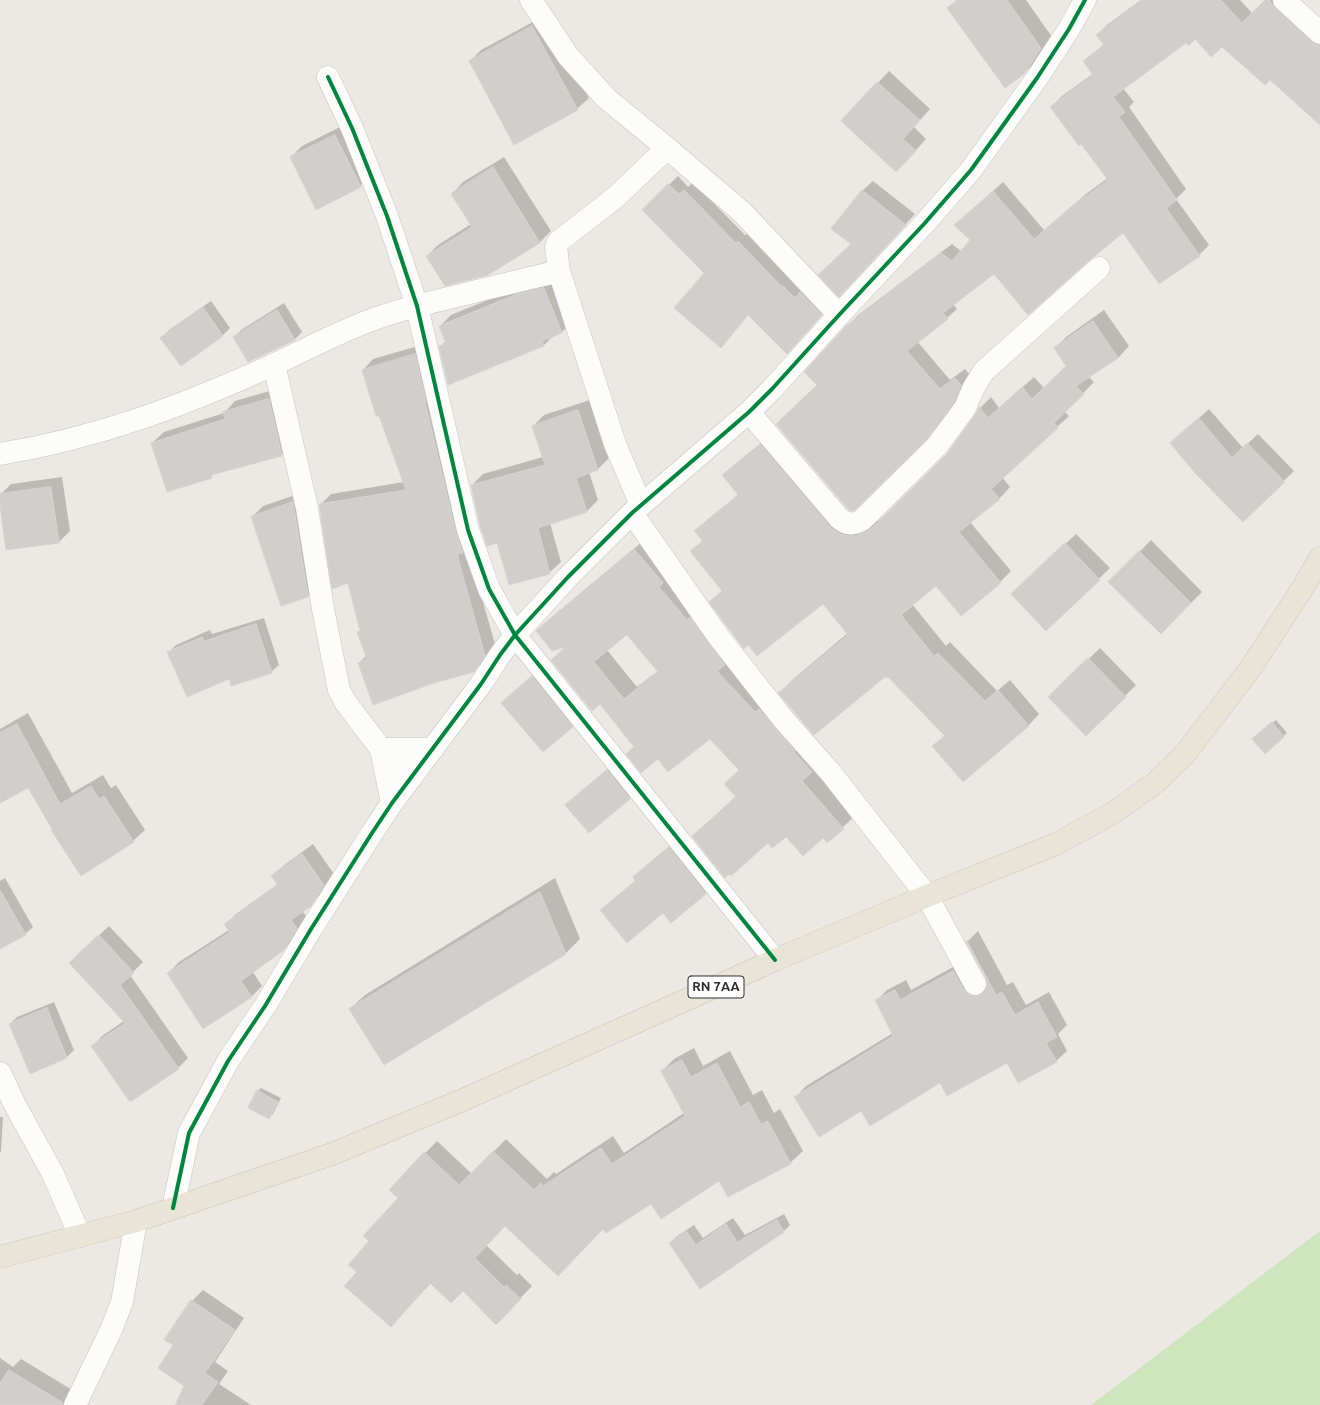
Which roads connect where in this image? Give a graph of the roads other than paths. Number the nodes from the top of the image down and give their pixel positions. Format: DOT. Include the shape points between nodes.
graph roads {
  1 [pos="531,0"];
  2 [pos="1085,0"];
  3 [pos="1284,0"];
  4 [pos="1320,33"];
  5 [pos="328,77"];
  6 [pos="667,148"];
  7 [pos="1098,268"];
  8 [pos="559,271"];
  9 [pos="417,306"];
  10 [pos="839,315"];
  11 [pos="274,364"];
  12 [pos="749,412"];
  13 [pos="0,454"];
  14 [pos="636,509"];
  15 [pos="1320,558"];
  16 [pos="515,635"];
  17 [pos="381,749"];
  18 [pos="433,750"];
  19 [pos="412,777"];
  20 [pos="392,804"];
  21 [pos="927,896"];
  22 [pos="775,960"];
  23 [pos="975,984"];
  24 [pos="0,1073"];
  25 [pos="173,1208"];
  26 [pos="136,1221"];
  27 [pos="80,1236"];
  28 [pos="0,1257"];
  29 [pos="75,1405"];
  1 -- 6 [label="street" via="568,56 607,100"];
  2 -- 10 [label="street" via="1037,78 971,170"];
  3 -- 4 [label="street"];
  5 -- 9 [label="street" via="352,128 387,216"];
  6 -- 8 [label="street" via="617,196 558,242 556,247"];
  6 -- 10 [label="street" via="742,212"];
  7 -- 12 [label="street" via="984,371 965,408 937,446 855,524 846,524 839,518"];
  8 -- 9 [label="street"];
  8 -- 14 [label="street"];
  9 -- 11 [label="street" via="377,318"];
  9 -- 16 [label="street" via="468,530 489,590"];
  10 -- 12 [label="street"];
  11 -- 13 [label="street" via="181,404 116,427 38,448"];
  11 -- 17 [label="street" via="307,508 339,690"];
  12 -- 14 [label="street"];
  14 -- 16 [label="street"];
  14 -- 21 [label="street" via="718,636 783,719 831,773"];
  15 -- 21 [label="main road, RN 7AA" via="1250,669 1185,754 1155,783 1113,813 1056,844"];
  16 -- 18 [label="street"];
  16 -- 22 [label="street"];
  17 -- 18 [label="street"];
  17 -- 19 [label="street"];
  17 -- 20 [label="street"];
  18 -- 19 [label="street"];
  19 -- 20 [label="street"];
  20 -- 25 [label="street" via="228,1061 189,1133"];
  21 -- 22 [label="main road, RN 7AA"];
  21 -- 23 [label="street"];
  22 -- 25 [label="main road, RN 7AA" via="465,1099 332,1154"];
  24 -- 27 [label="street" via="53,1174"];
  25 -- 26 [label="main road, RN 7AA"];
  26 -- 27 [label="main road, RN 7AA"];
  26 -- 29 [label="street" via="122,1302"];
  27 -- 28 [label="main road, RN 7AA"];
}
